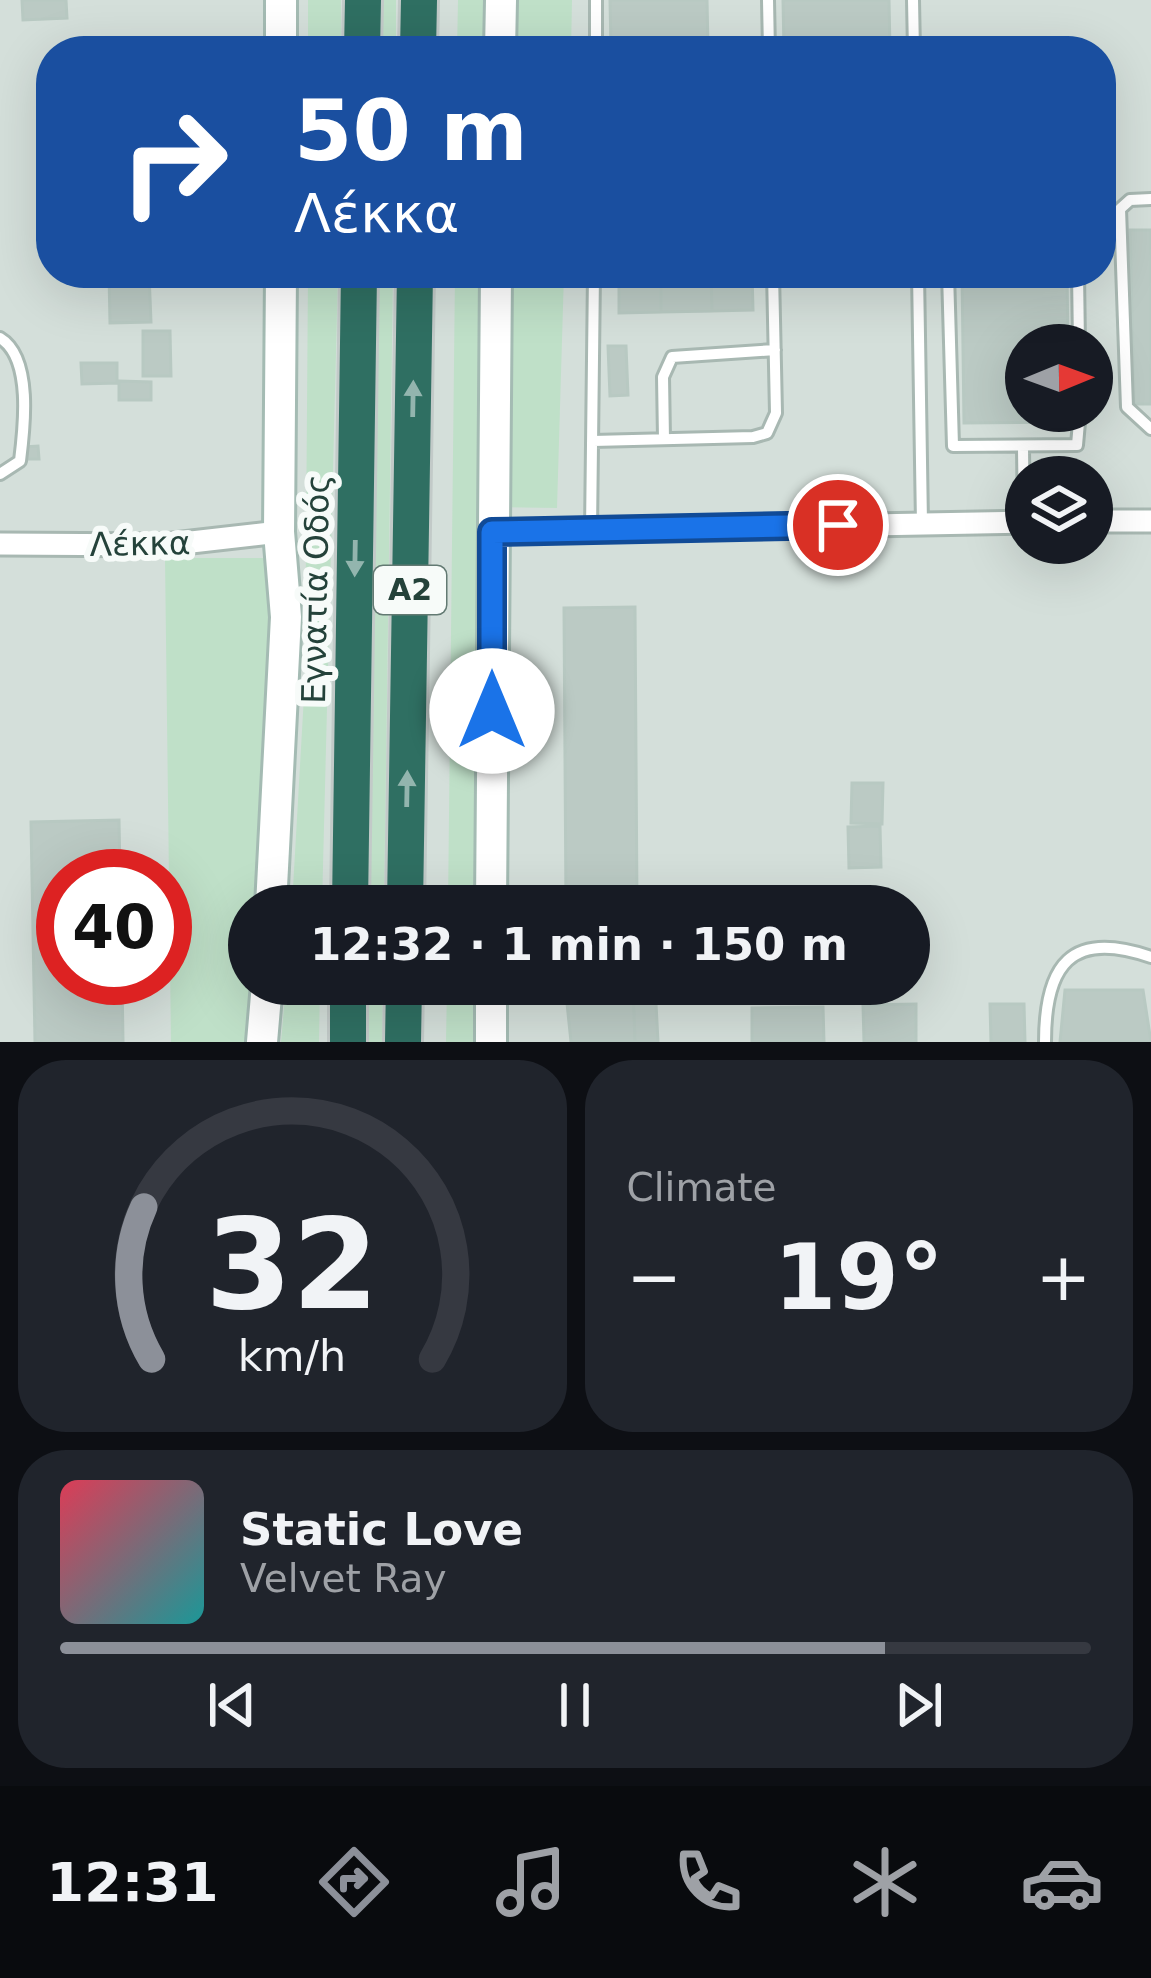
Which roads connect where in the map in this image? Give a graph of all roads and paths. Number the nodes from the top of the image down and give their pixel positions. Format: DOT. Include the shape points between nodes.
graph roads {
  1 [pos="281,0"];
  2 [pos="363,0"];
  3 [pos="418,0"];
  4 [pos="501,0"];
  5 [pos="596,0"];
  6 [pos="768,0"];
  7 [pos="913,0"];
  8 [pos="281,36"];
  9 [pos="362,36"];
  10 [pos="418,36"];
  11 [pos="500,36"];
  12 [pos="596,36"];
  13 [pos="769,36"];
  14 [pos="914,36"];
  15 [pos="1151,199"];
  16 [pos="281,288"];
  17 [pos="359,288"];
  18 [pos="415,288"];
  19 [pos="496,288"];
  20 [pos="594,288"];
  21 [pos="773,288"];
  22 [pos="918,288"];
  23 [pos="948,288"];
  24 [pos="1078,288"];
  25 [pos="1079,324"];
  26 [pos="0,338"];
  27 [pos="775,350"];
  28 [pos="1151,429"];
  29 [pos="1078,432"];
  30 [pos="664,439"];
  31 [pos="592,440"];
  32 [pos="1023,449"];
  33 [pos="1023,456"];
  34 [pos="0,475"];
  35 [pos="1151,520"];
  36 [pos="1113,521"];
  37 [pos="1005,522"];
  38 [pos="922,524"];
  39 [pos="592,531"];
  40 [pos="279,532"];
  41 [pos="492,532"];
  42 [pos="0,544"];
  43 [pos="272,885"];
  44 [pos="350,885"];
  45 [pos="405,885"];
  46 [pos="491,885"];
  47 [pos="1151,957"];
  48 [pos="265,1005"];
  49 [pos="348,1005"];
  50 [pos="404,1005"];
  51 [pos="491,1005"];
  52 [pos="262,1042"];
  53 [pos="348,1042"];
  54 [pos="404,1042"];
  55 [pos="491,1042"];
  56 [pos="1045,1042"];
  1 -- 8 [label="street"];
  2 -- 9 [label="highway"];
  3 -- 10 [label="highway"];
  4 -- 11 [label="street"];
  5 -- 12 [label="lane"];
  6 -- 13 [label="lane"];
  7 -- 14 [label="lane"];
  15 -- 28 [label="lane" via="1120,209 1126,407"];
  16 -- 40 [label="street"];
  17 -- 44 [label="highway, Εγνατία Οδός / Α2, one-way"];
  45 -- 18 [label="highway, Α2, one-way"];
  19 -- 41 [label="street"];
  20 -- 31 [label="lane"];
  21 -- 27 [label="lane"];
  22 -- 38 [label="lane"];
  23 -- 32 [label="lane" via="953,446"];
  24 -- 25 [label="lane"];
  26 -- 34 [label="lane" via="20,369 24,431 20,461"];
  27 -- 30 [label="lane" via="672,357 663,376"];
  27 -- 30 [label="lane" via="776,413 766,433"];
  29 -- 32 [label="lane" via="1077,445"];
  30 -- 31 [label="lane"];
  31 -- 39 [label="lane"];
  32 -- 33 [label="lane"];
  35 -- 36 [label="street"];
  37 -- 38 [label="street"];
  38 -- 39 [label="street"];
  39 -- 41 [label="street"];
  40 -- 42 [label="street, Λέκκα" via="178,544"];
  40 -- 43 [label="street" via="286,617"];
  41 -- 46 [label="street"];
  47 -- 56 [label="lane" via="1076,952 1056,967 1045,997"];
  48 -- 52 [label="street"];
  49 -- 53 [label="highway"];
  50 -- 54 [label="highway"];
  51 -- 55 [label="street"];
}
